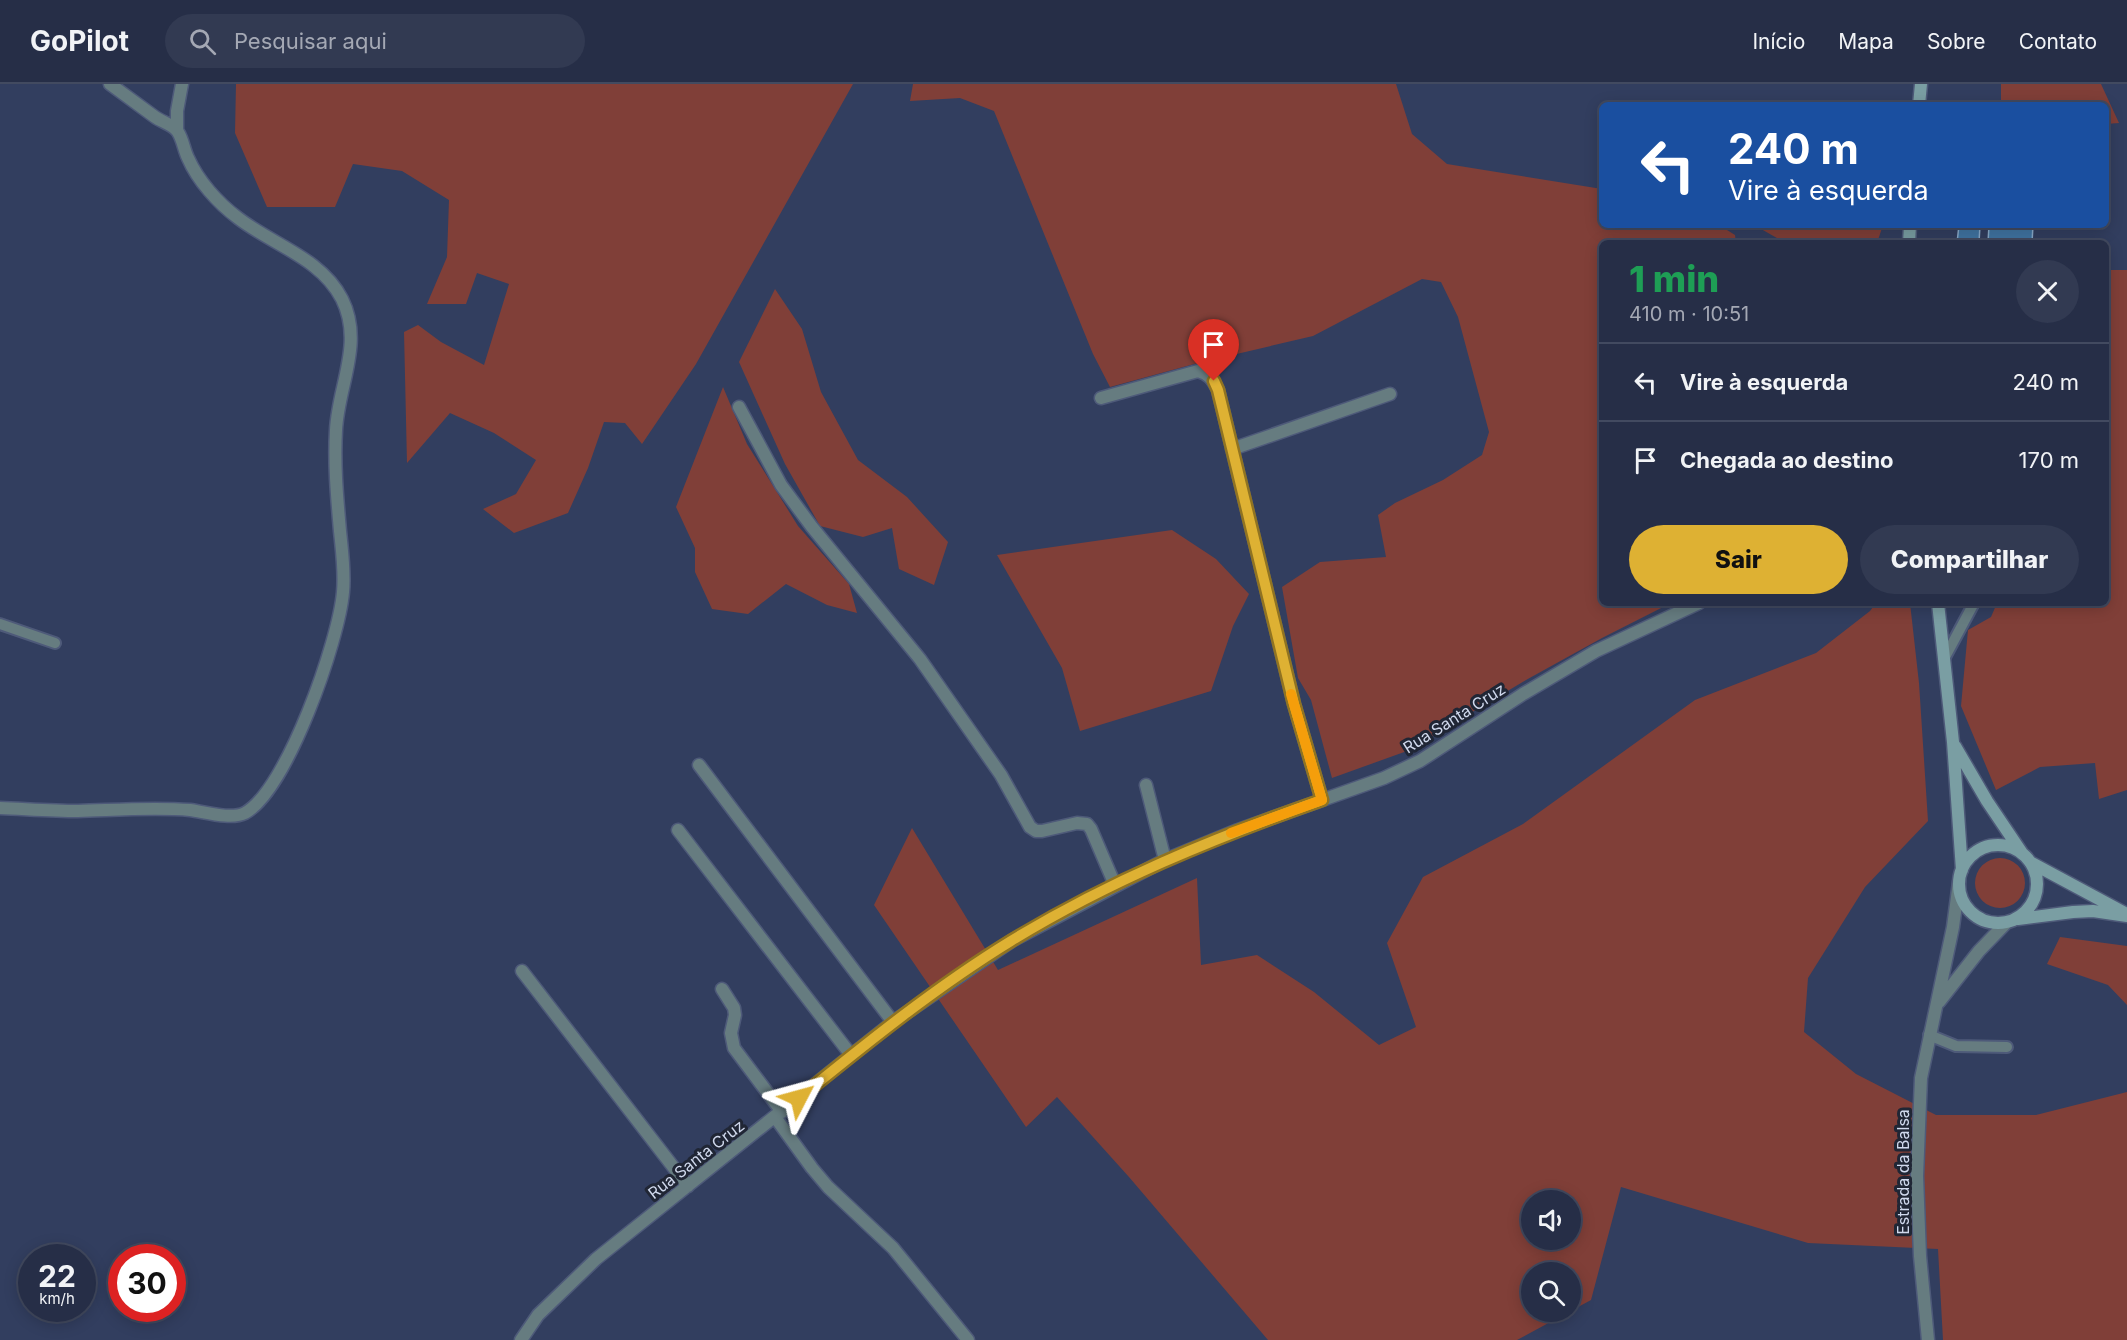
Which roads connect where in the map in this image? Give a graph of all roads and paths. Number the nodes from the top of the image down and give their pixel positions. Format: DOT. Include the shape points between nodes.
graph roads {
  1 [pos="110,84"];
  2 [pos="182,84"];
  3 [pos="1921,84"];
  4 [pos="1919,102"];
  5 [pos="177,130"];
  6 [pos="1389,394"];
  7 [pos="1101,398"];
  8 [pos="739,407"];
  9 [pos="1232,449"];
  10 [pos="1693,606"];
  11 [pos="1938,606"];
  12 [pos="1972,606"];
  13 [pos="0,624"];
  14 [pos="55,643"];
  15 [pos="1944,659"];
  16 [pos="1953,742"];
  17 [pos="699,765"];
  18 [pos="1146,785"];
  19 [pos="1322,800"];
  20 [pos="0,808"];
  21 [pos="678,830"];
  22 [pos="2026,858"];
  23 [pos="1165,860"];
  24 [pos="1960,876"];
  25 [pos="1115,885"];
  26 [pos="2127,915"];
  27 [pos="2011,921"];
  28 [pos="522,971"];
  29 [pos="722,989"];
  30 [pos="1936,1005"];
  31 [pos="893,1022"];
  32 [pos="1929,1035"];
  33 [pos="2007,1047"];
  34 [pos="851,1056"];
  35 [pos="778,1114"];
  36 [pos="688,1186"];
  37 [pos="521,1340"];
  38 [pos="968,1340"];
  39 [pos="1928,1340"];
  1 -- 5 [label="street"];
  2 -- 5 [label="street"];
  3 -- 4 [label="main road"];
  5 -- 20 [label="street" via="202,182 223,206 322,272 344,303 349,321 349,370 337,414 336,441 343,592 330,652 316,693 274,780 261,798 237,816 171,808"];
  6 -- 9 [label="street"];
  7 -- 9 [label="street" via="1198,371 1207,374 1218,390"];
  8 -- 25 [label="street" via="781,485 920,659 1001,775 1029,827 1042,831 1087,824"];
  9 -- 19 [label="street" via="1294,704"];
  10 -- 19 [label="street, Rua Santa Cruz" via="1596,651 1420,762"];
  11 -- 15 [label="main road"];
  12 -- 15 [label="lane"];
  13 -- 14 [label="lane"];
  15 -- 16 [label="main road"];
  16 -- 22 [label="main road"];
  16 -- 24 [label="main road"];
  17 -- 31 [label="street"];
  18 -- 23 [label="street"];
  19 -- 23 [label="street, Rua Santa Cruz"];
  21 -- 34 [label="street"];
  22 -- 24 [label="main road" via="2012,848 1988,846 1968,860"];
  22 -- 26 [label="main road"];
  22 -- 27 [label="main road" via="2035,872 2036,893 2032,904"];
  23 -- 25 [label="street, Rua Santa Cruz"];
  24 -- 27 [label="main road" via="1960,894 1973,914 1994,923"];
  24 -- 30 [label="street, Estrada da Balsa"];
  25 -- 31 [label="street, Rua Santa Cruz" via="1013,940"];
  26 -- 27 [label="main road" via="2073,912"];
  27 -- 30 [label="street, Estrada da Balsa" via="1978,951"];
  28 -- 36 [label="street"];
  29 -- 35 [label="street" via="734,1008 734,1048"];
  30 -- 32 [label="street, Estrada da Balsa"];
  31 -- 34 [label="street, Rua Santa Cruz"];
  32 -- 33 [label="lane" via="1956,1046"];
  32 -- 39 [label="street, Estrada da Balsa" via="1921,1078 1917,1176"];
  34 -- 35 [label="street, Rua Santa Cruz"];
  35 -- 36 [label="street, Rua Santa Cruz"];
  35 -- 38 [label="street" via="828,1187 892,1248"];
  36 -- 37 [label="street, Rua Santa Cruz" via="596,1259 538,1315"];
}
